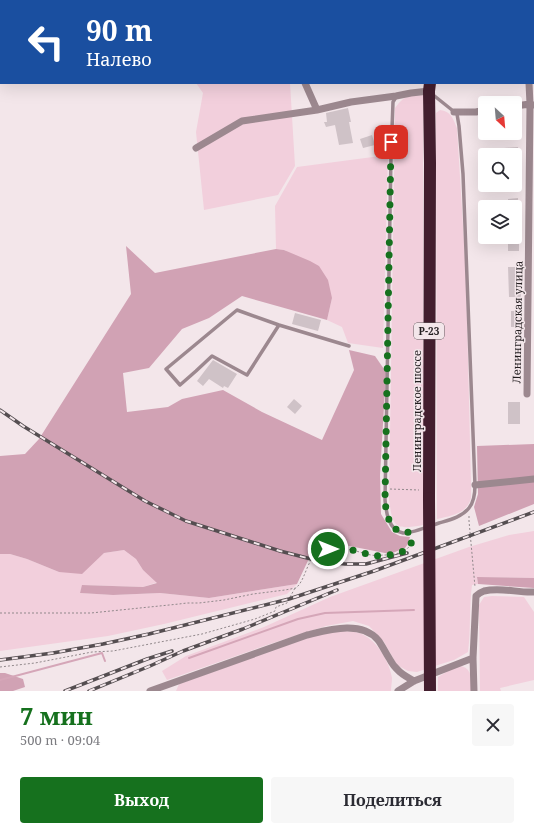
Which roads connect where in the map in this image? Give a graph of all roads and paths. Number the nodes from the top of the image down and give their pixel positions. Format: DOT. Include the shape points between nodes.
graph roads {
  1 [pos="305,84"];
  2 [pos="529,84"];
  3 [pos="430,87"];
  4 [pos="396,96"];
  5 [pos="532,104"];
  6 [pos="522,105"];
  7 [pos="317,110"];
  8 [pos="454,112"];
  9 [pos="478,112"];
  10 [pos="196,148"];
  11 [pos="279,325"];
  12 [pos="348,346"];
  13 [pos="527,394"];
  14 [pos="534,479"];
  15 [pos="476,485"];
  16 [pos="385,489"];
  17 [pos="424,494"];
  18 [pos="470,507"];
  19 [pos="409,532"];
  20 [pos="296,588"];
  21 [pos="533,593"];
  22 [pos="476,596"];
  23 [pos="0,613"];
  24 [pos="473,658"];
  25 [pos="0,668"];
  26 [pos="414,681"];
  27 [pos="150,691"];
  28 [pos="398,691"];
  29 [pos="430,691"];
  30 [pos="474,691"];
  1 -- 7 [label="street"];
  2 -- 5 [label="street, Ленинградская улица"];
  3 -- 4 [label="street"];
  3 -- 8 [label="lane"];
  3 -- 17 [label="highway, Ленинградское шоссе / Р-23"];
  4 -- 7 [label="street"];
  4 -- 16 [label="lane" via="393,102 391,156"];
  5 -- 6 [label="street"];
  5 -- 13 [label="street, Ленинградская улица"];
  7 -- 10 [label="street" via="242,121"];
  8 -- 9 [label="street"];
  8 -- 15 [label="lane" via="457,114 459,126 463,174"];
  11 -- 11 [label="lane" via="238,310 166,369 180,385 212,356 248,375"];
  11 -- 12 [label="lane"];
  14 -- 15 [label="street"];
  15 -- 18 [label="lane"];
  16 -- 17 [label="path"];
  16 -- 19 [label="lane" via="388,519 396,530"];
  17 -- 29 [label="highway, Ленинградское шоссе / Р-23, bridge"];
  18 -- 19 [label="lane" via="465,513"];
  18 -- 22 [label="path"];
  19 -- 20 [label="path" via="412,540 409,547 395,554 372,555 343,548 318,552 311,559"];
  20 -- 23 [label="path" via="217,601 91,613"];
  20 -- 25 [label="path" via="287,603 276,607 275,610 229,627 113,651 92,652"];
  21 -- 22 [label="street" via="484,591"];
  22 -- 24 [label="street"];
  24 -- 26 [label="street"];
  24 -- 30 [label="street"];
  26 -- 27 [label="street" via="398,671 377,639 358,628 345,628 307,635"];
  26 -- 28 [label="street"];
}
